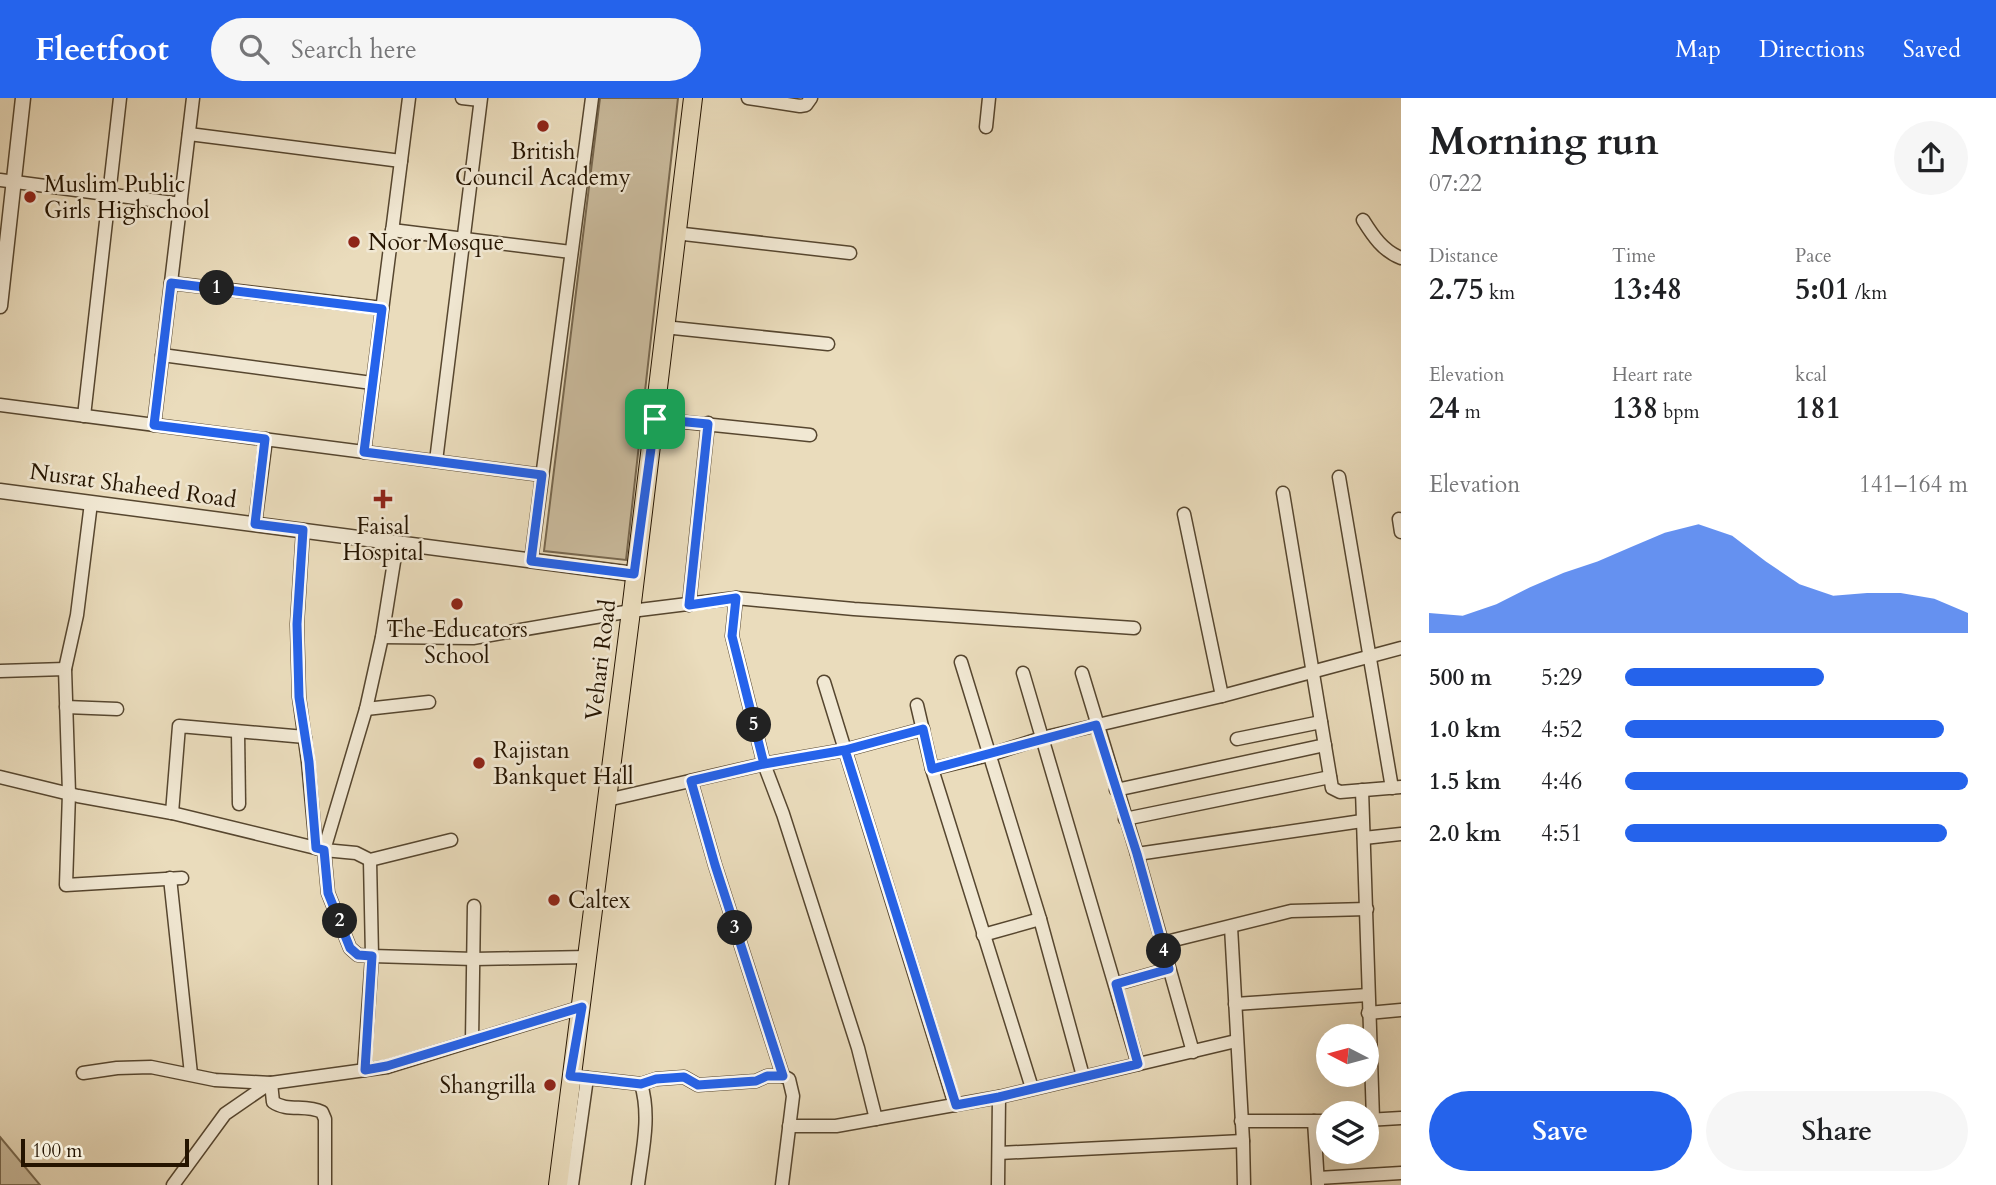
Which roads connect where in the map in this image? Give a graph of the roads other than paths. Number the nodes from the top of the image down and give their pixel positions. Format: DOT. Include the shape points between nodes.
graph roads {
  1 [pos="23,98"];
  2 [pos="120,98"];
  3 [pos="193,98"];
  4 [pos="409,98"];
  5 [pos="462,98"];
  6 [pos="592,98"];
  7 [pos="693,98"];
  8 [pos="754,98"];
  9 [pos="811,98"];
  10 [pos="989,98"];
  11 [pos="481,99"];
  12 [pos="986,127"];
  13 [pos="189,134"];
  14 [pos="401,161"];
  15 [pos="7,181"];
  16 [pos="109,195"];
  17 [pos="181,204"];
  18 [pos="1363,220"];
  19 [pos="392,230"];
  20 [pos="675,233"];
  21 [pos="464,239"];
  22 [pos="571,252"];
  23 [pos="850,253"];
  24 [pos="1401,258"];
  25 [pos="171,283"];
  26 [pos="0,306"];
  27 [pos="382,309"];
  28 [pos="664,327"];
  29 [pos="828,344"];
  30 [pos="162,355"];
  31 [pos="372,383"];
  32 [pos="0,405"];
  33 [pos="84,416"];
  34 [pos="655,419"];
  35 [pos="708,424"];
  36 [pos="154,425"];
  37 [pos="810,435"];
  38 [pos="265,439"];
  39 [pos="364,452"];
  40 [pos="436,461"];
  41 [pos="542,475"];
  42 [pos="1339,477"];
  43 [pos="0,491"];
  44 [pos="1283,493"];
  45 [pos="90,503"];
  46 [pos="1184,514"];
  47 [pos="255,524"];
  48 [pos="303,530"];
  49 [pos="397,543"];
  50 [pos="531,561"];
  51 [pos="634,574"];
  52 [pos="736,598"];
  53 [pos="689,605"];
  54 [pos="631,611"];
  55 [pos="1134,628"];
  56 [pos="382,637"];
  57 [pos="1401,649"];
  58 [pos="1369,656"];
  59 [pos="961,662"];
  60 [pos="65,669"];
  61 [pos="0,671"];
  62 [pos="1313,671"];
  63 [pos="1023,673"];
  64 [pos="1082,673"];
  65 [pos="824,682"];
  66 [pos="1222,696"];
  67 [pos="429,702"];
  68 [pos="917,705"];
  69 [pos="66,706"];
  70 [pos="117,709"];
  71 [pos="366,709"];
  72 [pos="1321,722"];
  73 [pos="1096,725"];
  74 [pos="923,729"];
  75 [pos="238,732"];
  76 [pos="305,737"];
  77 [pos="1042,738"];
  78 [pos="1237,739"];
  79 [pos="1325,745"];
  80 [pos="845,750"];
  81 [pos="989,755"];
  82 [pos="764,764"];
  83 [pos="932,769"];
  84 [pos="0,777"];
  85 [pos="1330,777"];
  86 [pos="691,781"];
  87 [pos="1396,788"];
  88 [pos="1116,790"];
  89 [pos="1362,790"];
  90 [pos="69,793"];
  91 [pos="607,800"];
  92 [pos="239,804"];
  93 [pos="172,813"];
  94 [pos="1125,818"];
  95 [pos="1362,821"];
  96 [pos="1401,834"];
  97 [pos="1364,838"];
  98 [pos="451,840"];
  99 [pos="320,849"];
  100 [pos="1137,854"];
  101 [pos="370,860"];
  102 [pos="474,906"];
  103 [pos="1367,909"];
  104 [pos="1040,919"];
  105 [pos="1231,927"];
  106 [pos="984,935"];
  107 [pos="1162,943"];
  108 [pos="372,956"];
  109 [pos="588,957"];
  110 [pos="474,959"];
  111 [pos="1169,969"];
  112 [pos="1116,984"];
  113 [pos="1368,995"];
  114 [pos="1235,1004"];
  115 [pos="582,1007"];
  116 [pos="1401,1010"];
  117 [pos="1368,1013"];
  118 [pos="472,1041"];
  119 [pos="1236,1041"];
  120 [pos="1193,1052"];
  121 [pos="1138,1064"];
  122 [pos="365,1070"];
  123 [pos="83,1073"];
  124 [pos="191,1074"];
  125 [pos="783,1076"];
  126 [pos="1083,1076"];
  127 [pos="578,1077"];
  128 [pos="271,1083"];
  129 [pos="641,1084"];
  130 [pos="1032,1088"];
  131 [pos="999,1097"];
  132 [pos="1370,1101"];
  133 [pos="956,1105"];
  134 [pos="1401,1118"];
  135 [pos="876,1119"];
  136 [pos="1379,1119"];
  137 [pos="1241,1121"];
  138 [pos="1314,1121"];
  139 [pos="789,1126"];
  140 [pos="1243,1140"];
  141 [pos="999,1153"];
  142 [pos="1401,1173"];
  143 [pos="1318,1182"];
  144 [pos="173,1185"];
  145 [pos="325,1185"];
  146 [pos="558,1185"];
  147 [pos="572,1185"];
  148 [pos="638,1185"];
  149 [pos="782,1185"];
  150 [pos="998,1185"];
  151 [pos="1244,1185"];
  1 -- 15 [label="street"];
  2 -- 16 [label="street"];
  3 -- 13 [label="street"];
  4 -- 14 [label="street"];
  5 -- 11 [label="street"];
  6 -- 22 [label="street"];
  7 -- 20 [label="main road, Vehari Road"];
  8 -- 9 [label="street" via="800,106"];
  10 -- 12 [label="street"];
  11 -- 21 [label="street"];
  13 -- 14 [label="street"];
  13 -- 17 [label="street"];
  14 -- 19 [label="street"];
  15 -- 16 [label="street"];
  15 -- 26 [label="street"];
  16 -- 17 [label="street"];
  16 -- 33 [label="street"];
  17 -- 25 [label="street"];
  18 -- 24 [label="street" via="1390,254"];
  19 -- 21 [label="street"];
  19 -- 27 [label="street"];
  20 -- 23 [label="street"];
  20 -- 28 [label="main road, Vehari Road"];
  21 -- 22 [label="street"];
  21 -- 40 [label="street"];
  22 -- 41 [label="street"];
  25 -- 27 [label="street"];
  25 -- 30 [label="street"];
  27 -- 31 [label="street"];
  28 -- 29 [label="street"];
  28 -- 34 [label="main road, Vehari Road"];
  30 -- 31 [label="street"];
  30 -- 36 [label="street"];
  31 -- 39 [label="street"];
  32 -- 33 [label="street"];
  33 -- 36 [label="street"];
  34 -- 35 [label="street"];
  34 -- 51 [label="main road, Vehari Road"];
  35 -- 37 [label="street"];
  35 -- 53 [label="street"];
  36 -- 38 [label="street"];
  38 -- 39 [label="street"];
  38 -- 47 [label="street"];
  39 -- 40 [label="street"];
  40 -- 41 [label="street"];
  41 -- 50 [label="street"];
  42 -- 58 [label="street"];
  43 -- 45 [label="street, Nusrat Shaheed Road"];
  44 -- 62 [label="street"];
  45 -- 47 [label="street, Nusrat Shaheed Road"];
  45 -- 60 [label="street" via="77,615"];
  46 -- 66 [label="street"];
  47 -- 48 [label="street, Nusrat Shaheed Road"];
  48 -- 49 [label="street, Nusrat Shaheed Road"];
  48 -- 76 [label="street" via="297,624"];
  49 -- 50 [label="street, Nusrat Shaheed Road"];
  49 -- 56 [label="street"];
  50 -- 51 [label="street, Nusrat Shaheed Road"];
  51 -- 54 [label="main road, Vehari Road"];
  52 -- 53 [label="street"];
  52 -- 55 [label="street"];
  52 -- 82 [label="street" via="732,636"];
  53 -- 54 [label="street"];
  54 -- 56 [label="street" via="473,638"];
  54 -- 91 [label="main road, Vehari Road"];
  56 -- 71 [label="street"];
  57 -- 58 [label="street"];
  58 -- 62 [label="street"];
  58 -- 87 [label="street"];
  59 -- 81 [label="street"];
  60 -- 61 [label="street"];
  60 -- 69 [label="street"];
  62 -- 66 [label="street"];
  62 -- 72 [label="street"];
  63 -- 77 [label="street"];
  64 -- 73 [label="street"];
  65 -- 80 [label="street"];
  66 -- 73 [label="street"];
  67 -- 71 [label="street"];
  68 -- 74 [label="street"];
  69 -- 70 [label="street"];
  69 -- 90 [label="street"];
  71 -- 99 [label="street"];
  72 -- 78 [label="street"];
  72 -- 79 [label="street"];
  73 -- 77 [label="street"];
  73 -- 88 [label="street"];
  74 -- 80 [label="street"];
  74 -- 83 [label="street"];
  75 -- 76 [label="street"];
  75 -- 92 [label="street"];
  75 -- 93 [label="street" via="179,726"];
  76 -- 99 [label="street"];
  77 -- 81 [label="street"];
  77 -- 112 [label="street"];
  79 -- 85 [label="street"];
  79 -- 88 [label="street"];
  80 -- 82 [label="street"];
  80 -- 133 [label="street"];
  81 -- 83 [label="street"];
  81 -- 104 [label="street"];
  82 -- 86 [label="street"];
  82 -- 135 [label="street" via="858,1048"];
  83 -- 106 [label="street"];
  84 -- 90 [label="street"];
  85 -- 89 [label="street" via="1335,791"];
  85 -- 94 [label="street"];
  86 -- 91 [label="street"];
  86 -- 125 [label="street"];
  87 -- 89 [label="street"];
  88 -- 94 [label="street"];
  89 -- 95 [label="street"];
  90 -- 93 [label="street"];
  90 -- 124 [label="street" via="66,885 176,878"];
  91 -- 109 [label="main road, Vehari Road"];
  93 -- 99 [label="street"];
  94 -- 100 [label="street"];
  95 -- 97 [label="street"];
  95 -- 100 [label="street"];
  96 -- 97 [label="street"];
  97 -- 103 [label="street"];
  98 -- 101 [label="street"];
  99 -- 101 [label="street" via="356,853"];
  99 -- 108 [label="street" via="328,893 350,948 358,955"];
  100 -- 107 [label="street"];
  101 -- 108 [label="street"];
  102 -- 110 [label="street"];
  103 -- 105 [label="street" via="1292,911"];
  103 -- 113 [label="street"];
  104 -- 106 [label="street"];
  104 -- 126 [label="street"];
  105 -- 107 [label="street"];
  105 -- 114 [label="street"];
  106 -- 130 [label="street"];
  107 -- 111 [label="street"];
  108 -- 110 [label="street"];
  108 -- 122 [label="street"];
  109 -- 110 [label="street"];
  109 -- 115 [label="main road, Vehari Road"];
  110 -- 118 [label="street"];
  111 -- 112 [label="street"];
  111 -- 120 [label="street"];
  112 -- 121 [label="street"];
  113 -- 114 [label="street"];
  113 -- 117 [label="street"];
  114 -- 119 [label="street"];
  115 -- 118 [label="street"];
  115 -- 127 [label="main road, Vehari Road"];
  116 -- 117 [label="street"];
  117 -- 132 [label="street"];
  118 -- 122 [label="street"];
  119 -- 120 [label="street"];
  119 -- 137 [label="street"];
  120 -- 121 [label="street"];
  121 -- 126 [label="street"];
  122 -- 128 [label="street"];
  123 -- 124 [label="street" via="151,1067"];
  124 -- 128 [label="street"];
  125 -- 129 [label="street" via="698,1085 684,1077"];
  125 -- 139 [label="street" via="789,1079 793,1096"];
  126 -- 130 [label="street"];
  127 -- 129 [label="street"];
  127 -- 146 [label="main road, Vehari Road"];
  127 -- 147 [label="street"];
  128 -- 144 [label="street" via="225,1114"];
  128 -- 145 [label="street" via="273,1102 279,1106 322,1112"];
  129 -- 148 [label="street" via="647,1115"];
  130 -- 131 [label="street"];
  131 -- 133 [label="street"];
  131 -- 141 [label="street"];
  133 -- 135 [label="street"];
  134 -- 136 [label="street"];
  135 -- 139 [label="street" via="836,1126"];
  137 -- 138 [label="street"];
  137 -- 140 [label="street"];
  138 -- 143 [label="street"];
  139 -- 149 [label="street"];
  140 -- 141 [label="street"];
  140 -- 151 [label="street"];
  141 -- 150 [label="street"];
  142 -- 143 [label="street"];
}
